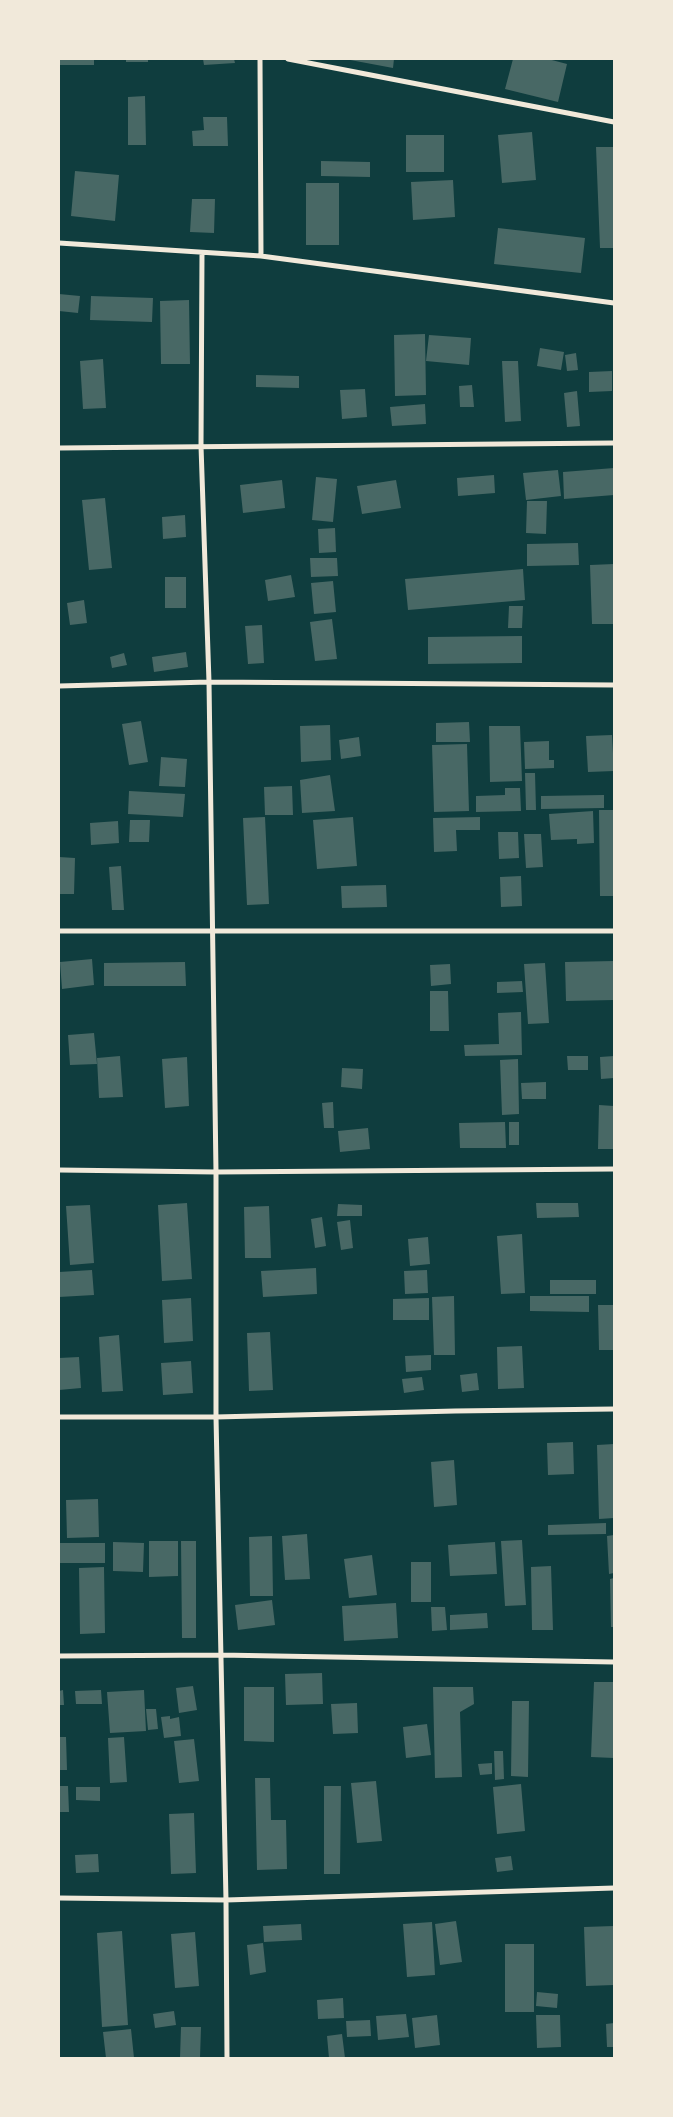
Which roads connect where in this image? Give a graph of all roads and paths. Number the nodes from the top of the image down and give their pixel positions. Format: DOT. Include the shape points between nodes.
graph roads {
  1 [pos="260,59"];
  2 [pos="288,59"];
  3 [pos="614,122"];
  4 [pos="59,243"];
  5 [pos="202,253"];
  6 [pos="261,256"];
  7 [pos="614,303"];
  8 [pos="614,443"];
  9 [pos="201,446"];
  10 [pos="59,448"];
  11 [pos="209,682"];
  12 [pos="614,685"];
  13 [pos="59,686"];
  14 [pos="59,931"];
  15 [pos="614,931"];
  16 [pos="212,932"];
  17 [pos="614,1169"];
  18 [pos="59,1170"];
  19 [pos="216,1172"];
  20 [pos="614,1409"];
  21 [pos="59,1417"];
  22 [pos="216,1417"];
  23 [pos="220,1655"];
  24 [pos="59,1656"];
  25 [pos="614,1662"];
  26 [pos="614,1888"];
  27 [pos="59,1898"];
  28 [pos="226,1900"];
  29 [pos="227,2058"];
  1 -- 6 [label="street"];
  2 -- 3 [label="street"];
  4 -- 5 [label="street"];
  5 -- 6 [label="street"];
  5 -- 9 [label="street"];
  6 -- 7 [label="street"];
  8 -- 9 [label="street"];
  9 -- 10 [label="street"];
  9 -- 11 [label="street"];
  11 -- 12 [label="street"];
  11 -- 13 [label="street"];
  11 -- 16 [label="street"];
  14 -- 16 [label="street"];
  15 -- 16 [label="street"];
  16 -- 19 [label="street"];
  17 -- 19 [label="street"];
  18 -- 19 [label="street"];
  19 -- 22 [label="street"];
  20 -- 22 [label="street"];
  21 -- 22 [label="street"];
  22 -- 23 [label="street"];
  23 -- 24 [label="street"];
  23 -- 25 [label="street"];
  23 -- 28 [label="street"];
  26 -- 28 [label="street"];
  27 -- 28 [label="street"];
  28 -- 29 [label="street"];
}
